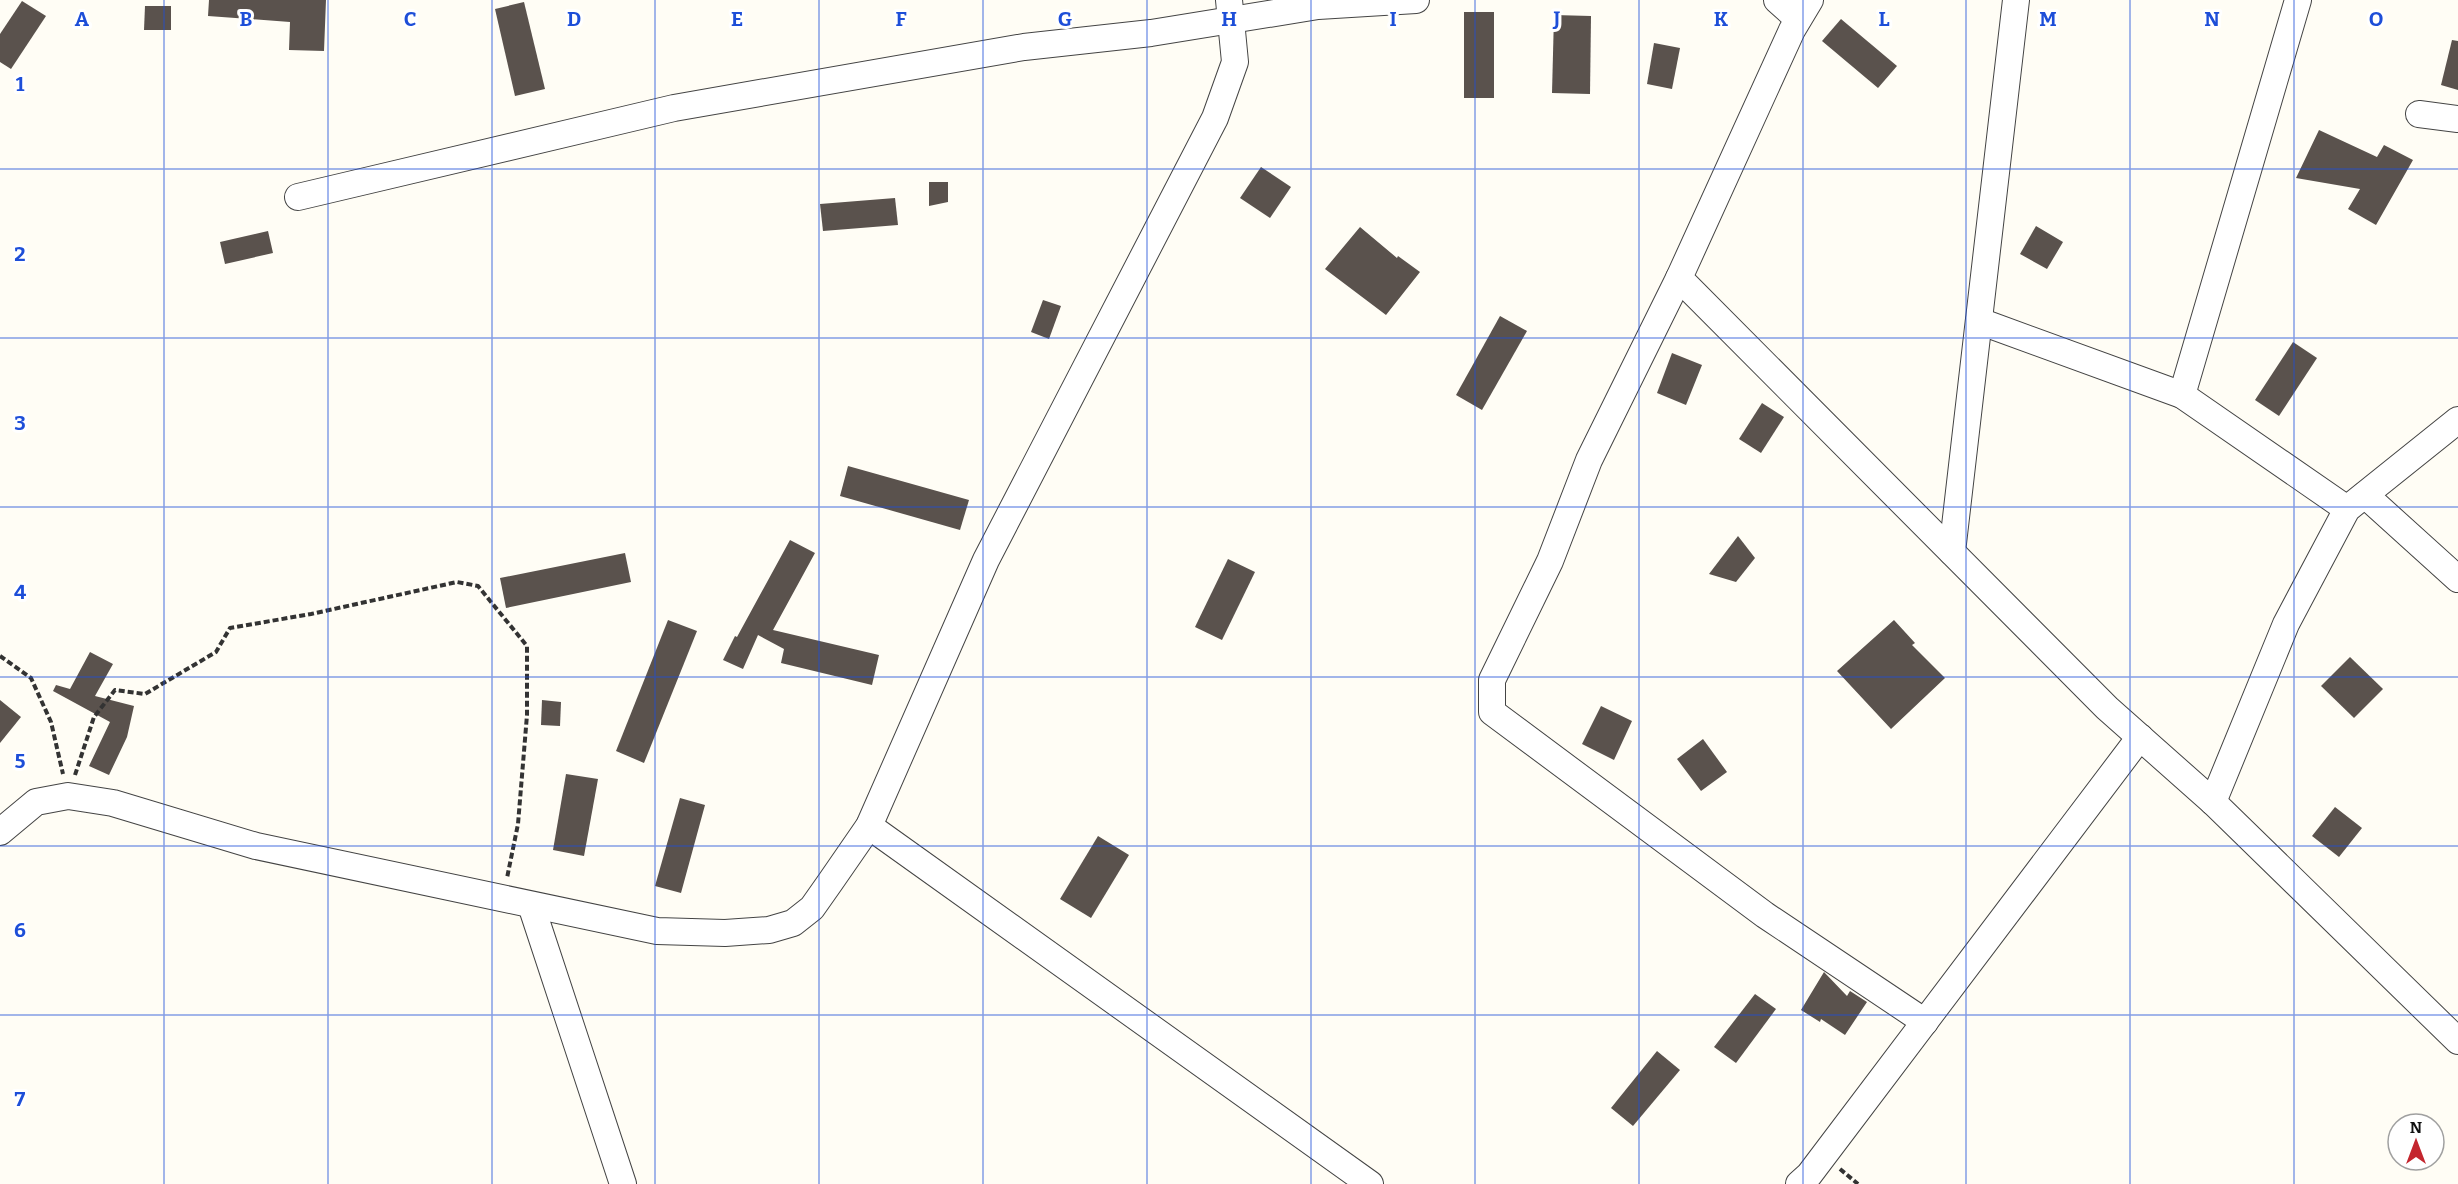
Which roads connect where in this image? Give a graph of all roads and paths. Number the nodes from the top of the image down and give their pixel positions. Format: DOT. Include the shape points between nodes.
graph roads {
  1 [pos="1416,0"];
  2 [pos="1777,0"];
  3 [pos="2016,0"];
  4 [pos="2298,0"];
  5 [pos="1230,9"];
  6 [pos="1804,10"];
  7 [pos="2419,114"];
  8 [pos="2458,119"];
  9 [pos="298,197"];
  10 [pos="1680,278"];
  11 [pos="1979,321"];
  12 [pos="2182,395"];
  13 [pos="2458,420"];
  14 [pos="2356,502"];
  15 [pos="1952,552"];
  16 [pos="2458,579"];
  17 [pos="0,656"];
  18 [pos="2139,737"];
  19 [pos="68,796"];
  20 [pos="2213,802"];
  21 [pos="869,826"];
  22 [pos="0,832"];
  23 [pos="503,899"];
  24 [pos="531,905"];
  25 [pos="1926,1022"];
  26 [pos="2458,1041"];
  27 [pos="623,1184"];
  28 [pos="1370,1184"];
  29 [pos="1799,1184"];
  1 -- 5 [label="street"];
  2 -- 6 [label="street"];
  3 -- 11 [label="street"];
  4 -- 12 [label="street"];
  5 -- 9 [label="street" via="1152,33 1024,47 674,108"];
  5 -- 21 [label="street" via="1235,62 1215,118 986,560"];
  6 -- 10 [label="street"];
  7 -- 8 [label="street"];
  10 -- 15 [label="street"];
  10 -- 25 [label="street" via="1589,460 1550,561 1492,680 1492,712 1765,915"];
  11 -- 12 [label="street"];
  11 -- 15 [label="street"];
  12 -- 14 [label="street"];
  13 -- 14 [label="street"];
  14 -- 16 [label="street"];
  14 -- 20 [label="street" via="2286,624"];
  15 -- 18 [label="street"];
  17 -- 19 [label="path" via="31,678 51,722"];
  18 -- 20 [label="street"];
  18 -- 25 [label="street"];
  19 -- 22 [label="street" via="36,802"];
  19 -- 23 [label="street" via="113,803 256,846"];
  19 -- 23 [label="path" via="94,717 115,690 145,694 216,652 230,628 457,582 478,586 527,646 527,714 519,813"];
  20 -- 26 [label="street"];
  21 -- 24 [label="street" via="812,908 794,923 769,930 657,931"];
  21 -- 28 [label="street"];
  23 -- 24 [label="street"];
  24 -- 27 [label="street"];
  25 -- 29 [label="street"];
}
